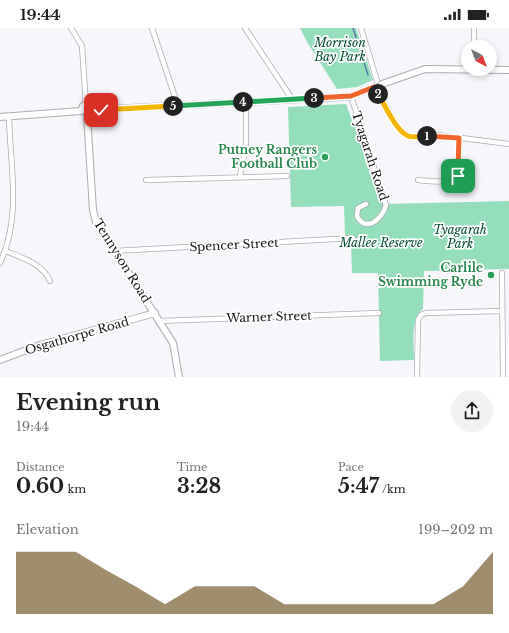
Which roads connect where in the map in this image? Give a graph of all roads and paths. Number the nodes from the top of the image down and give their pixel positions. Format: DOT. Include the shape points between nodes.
graph roads {
  1 [pos="71,28"];
  2 [pos="152,28"];
  3 [pos="245,28"];
  4 [pos="361,28"];
  5 [pos="474,28"];
  6 [pos="474,40"];
  7 [pos="461,69"];
  8 [pos="497,70"];
  9 [pos="509,70"];
  10 [pos="378,85"];
  11 [pos="351,96"];
  12 [pos="292,99"];
  13 [pos="246,102"];
  14 [pos="86,105"];
  15 [pos="178,106"];
  16 [pos="92,110"];
  17 [pos="84,113"];
  18 [pos="9,116"];
  19 [pos="0,117"];
  20 [pos="459,138"];
  21 [pos="509,144"];
  22 [pos="240,176"];
  23 [pos="287,176"];
  24 [pos="146,180"];
  25 [pos="418,180"];
  26 [pos="366,204"];
  27 [pos="354,238"];
  28 [pos="6,251"];
  29 [pos="114,251"];
  30 [pos="0,263"];
  31 [pos="502,273"];
  32 [pos="50,281"];
  33 [pos="502,311"];
  34 [pos="155,313"];
  35 [pos="379,313"];
  36 [pos="159,321"];
  37 [pos="0,360"];
  38 [pos="179,377"];
  39 [pos="417,377"];
  40 [pos="503,377"];
  1 -- 14 [label="street" via="82,46"];
  2 -- 15 [label="street"];
  3 -- 12 [label="street"];
  4 -- 10 [label="street"];
  5 -- 6 [label="street"];
  7 -- 10 [label="street" via="425,69"];
  8 -- 9 [label="street"];
  10 -- 11 [label="street"];
  10 -- 20 [label="street" via="378,94 397,126 406,135"];
  11 -- 12 [label="street"];
  11 -- 26 [label="street, Tyagarah Road" via="386,205 382,216 375,222 361,221 357,216 358,208"];
  12 -- 13 [label="street"];
  13 -- 15 [label="street"];
  13 -- 22 [label="street" via="246,146"];
  14 -- 16 [label="street"];
  14 -- 17 [label="street" via="83,106"];
  15 -- 16 [label="street"];
  16 -- 17 [label="street" via="91,113"];
  17 -- 18 [label="street"];
  17 -- 29 [label="street, Tennyson Road" via="94,215 100,230"];
  18 -- 19 [label="street"];
  18 -- 28 [label="street" via="14,211"];
  20 -- 21 [label="street"];
  20 -- 25 [label="street" via="458,176 436,181"];
  22 -- 23 [label="street"];
  22 -- 24 [label="street"];
  27 -- 29 [label="street, Spencer Street"];
  28 -- 30 [label="street"];
  28 -- 32 [label="street" via="37,265"];
  29 -- 34 [label="street, Tennyson Road"];
  31 -- 33 [label="street"];
  33 -- 39 [label="street" via="421,315 418,321"];
  33 -- 40 [label="street"];
  34 -- 36 [label="street, Tennyson Road"];
  34 -- 37 [label="street, Osgathorpe Road" via="40,345"];
  35 -- 36 [label="street, Warner Street"];
  36 -- 38 [label="street, Tennyson Road" via="173,343"];
}
